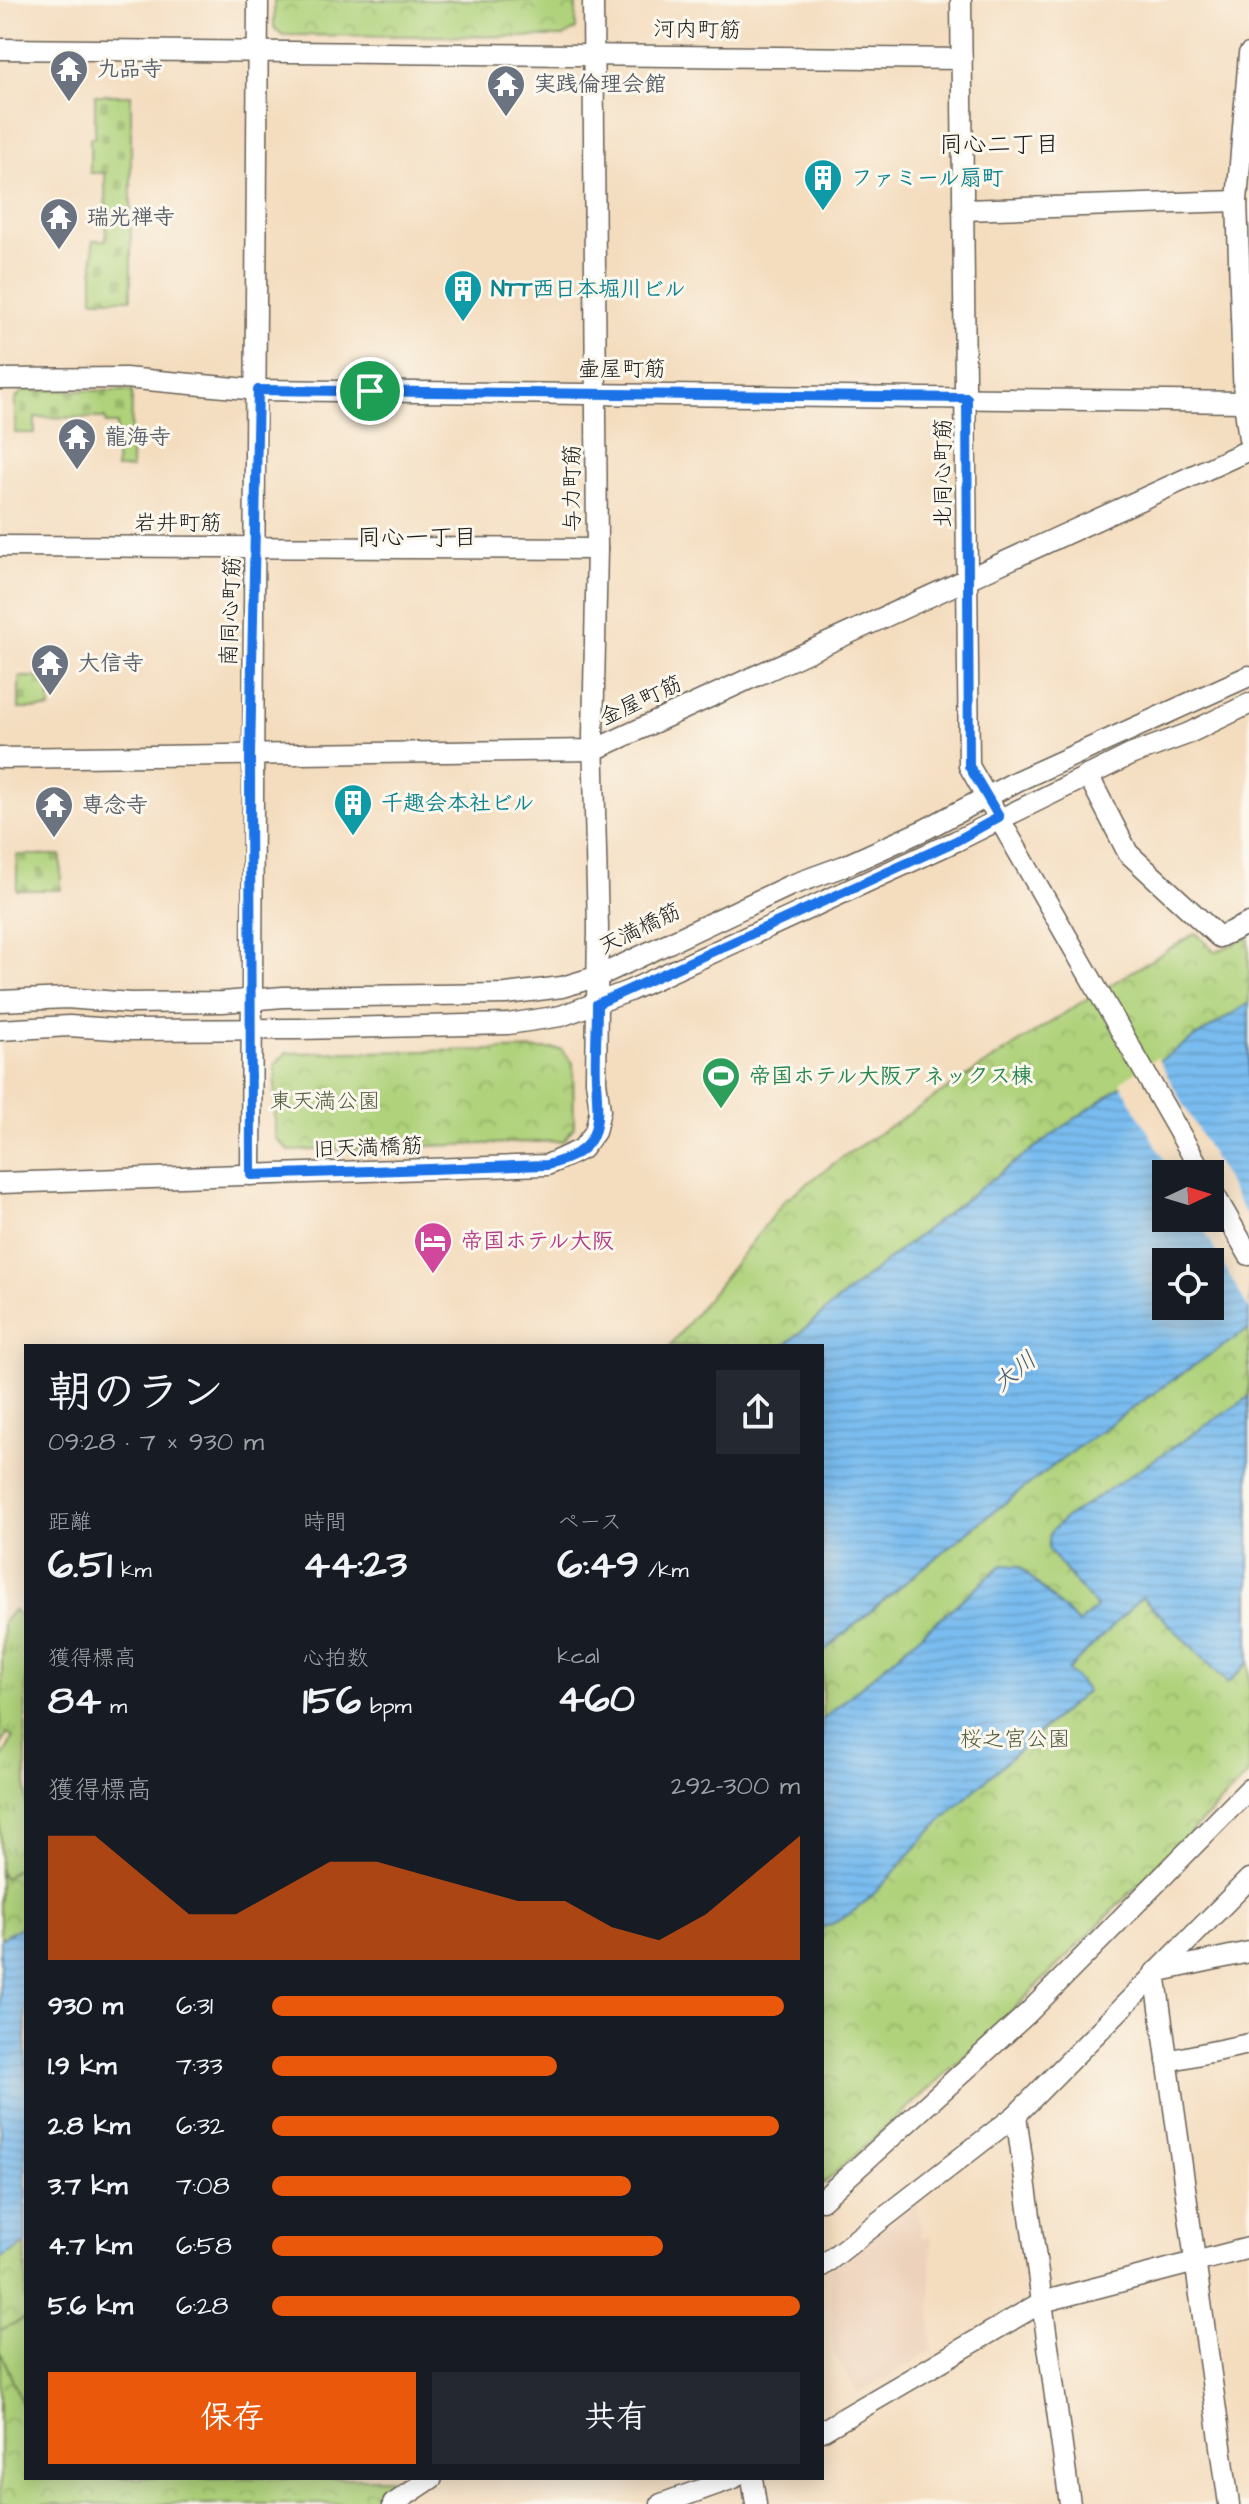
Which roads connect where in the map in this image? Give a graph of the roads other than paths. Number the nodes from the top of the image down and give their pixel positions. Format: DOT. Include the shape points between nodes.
graph roads {
  1 [pos="258,0"];
  2 [pos="593,0"];
  3 [pos="961,0"];
  4 [pos="0,49"];
  5 [pos="258,52"];
  6 [pos="594,53"];
  7 [pos="1249,54"];
  8 [pos="962,59"];
  9 [pos="1237,201"];
  10 [pos="963,210"];
  11 [pos="0,379"];
  12 [pos="258,390"];
  13 [pos="596,393"];
  14 [pos="967,398"];
  15 [pos="1244,402"];
  16 [pos="1249,437"];
  17 [pos="1249,450"];
  18 [pos="0,546"];
  19 [pos="257,547"];
  20 [pos="597,549"];
  21 [pos="968,578"];
  22 [pos="1249,676"];
  23 [pos="1249,704"];
  24 [pos="594,750"];
  25 [pos="250,756"];
  26 [pos="0,758"];
  27 [pos="1088,775"];
  28 [pos="986,797"];
  29 [pos="999,817"];
  30 [pos="1249,923"];
  31 [pos="599,976"];
  32 [pos="252,999"];
  33 [pos="0,1001"];
  34 [pos="597,1004"];
  35 [pos="252,1029"];
  36 [pos="0,1030"];
  37 [pos="1195,1160"];
  38 [pos="251,1175"];
  39 [pos="0,1183"];
  40 [pos="1224,1211"];
  41 [pos="1249,1255"];
  42 [pos="1249,1789"];
  43 [pos="1249,1879"];
  44 [pos="1249,1952"];
  45 [pos="1155,1972"];
  46 [pos="1249,2044"];
  47 [pos="1167,2061"];
  48 [pos="1016,2115"];
  49 [pos="824,2198"];
  50 [pos="1249,2248"];
  51 [pos="1196,2262"];
  52 [pos="824,2264"];
  53 [pos="1042,2302"];
  54 [pos="824,2430"];
  55 [pos="429,2480"];
  56 [pos="728,2480"];
  57 [pos="752,2480"];
  58 [pos="393,2504"];
  59 [pos="661,2504"];
  60 [pos="756,2504"];
  61 [pos="1070,2504"];
  62 [pos="1229,2504"];
  1 -- 5 [label="street, 南同心町筋"];
  2 -- 6 [label="street, 与力町筋"];
  3 -- 8 [label="street, 北同心町筋"];
  4 -- 5 [label="street, 河内町筋"];
  5 -- 6 [label="street, 河内町筋"];
  5 -- 12 [label="street, 南同心町筋"];
  6 -- 8 [label="street, 河内町筋"];
  6 -- 13 [label="street, 与力町筋"];
  7 -- 9 [label="street"];
  8 -- 10 [label="street, 北同心町筋"];
  9 -- 10 [label="street"];
  9 -- 15 [label="street"];
  10 -- 14 [label="street, 北同心町筋"];
  11 -- 12 [label="street, 壷屋町筋" via="125,378"];
  12 -- 13 [label="street, 壷屋町筋"];
  12 -- 19 [label="street, 南同心町筋"];
  13 -- 14 [label="street, 壷屋町筋"];
  13 -- 20 [label="street, 与力町筋"];
  14 -- 15 [label="street, 壷屋町筋"];
  14 -- 21 [label="street, 北同心町筋"];
  15 -- 16 [label="street"];
  17 -- 21 [label="street, 金屋町筋"];
  18 -- 19 [label="street, 岩井町筋"];
  19 -- 20 [label="street, 岩井町筋"];
  19 -- 25 [label="street, 南同心町筋"];
  20 -- 24 [label="street, 与力町筋"];
  21 -- 24 [label="street, 金屋町筋"];
  21 -- 28 [label="street, 北同心町筋" via="969,766"];
  22 -- 28 [label="street, 天満橋筋"];
  23 -- 27 [label="street"];
  24 -- 25 [label="street, 金屋町筋"];
  24 -- 31 [label="street, 与力町筋"];
  25 -- 26 [label="street, 金屋町筋"];
  25 -- 32 [label="street, 南同心町筋"];
  27 -- 29 [label="street"];
  27 -- 30 [label="street" via="1128,853 1139,864 1219,937"];
  28 -- 29 [label="street, 北同心町筋"];
  28 -- 31 [label="street, 天満橋筋"];
  29 -- 34 [label="street"];
  29 -- 37 [label="street, 北同心町筋"];
  31 -- 32 [label="street, 天満橋筋" via="506,994"];
  31 -- 34 [label="street, 旧天満橋筋"];
  32 -- 33 [label="street, 天満橋筋"];
  32 -- 35 [label="street, 南同心町筋"];
  34 -- 35 [label="street" via="508,1024"];
  34 -- 38 [label="street, 旧天満橋筋" via="599,1124 570,1158 547,1165"];
  35 -- 36 [label="street"];
  35 -- 38 [label="street, 南同心町筋"];
  38 -- 39 [label="street, 旧天満橋筋"];
  40 -- 41 [label="street"];
  42 -- 49 [label="street" via="1028,2013"];
  43 -- 45 [label="street"];
  44 -- 45 [label="street"];
  45 -- 47 [label="street"];
  45 -- 48 [label="street"];
  46 -- 47 [label="street"];
  47 -- 51 [label="street"];
  48 -- 52 [label="street"];
  48 -- 53 [label="street"];
  50 -- 51 [label="street"];
  51 -- 53 [label="street"];
  51 -- 62 [label="street"];
  53 -- 54 [label="street"];
  53 -- 61 [label="street"];
  55 -- 58 [label="street"];
  56 -- 59 [label="street"];
  57 -- 60 [label="street"];
}
